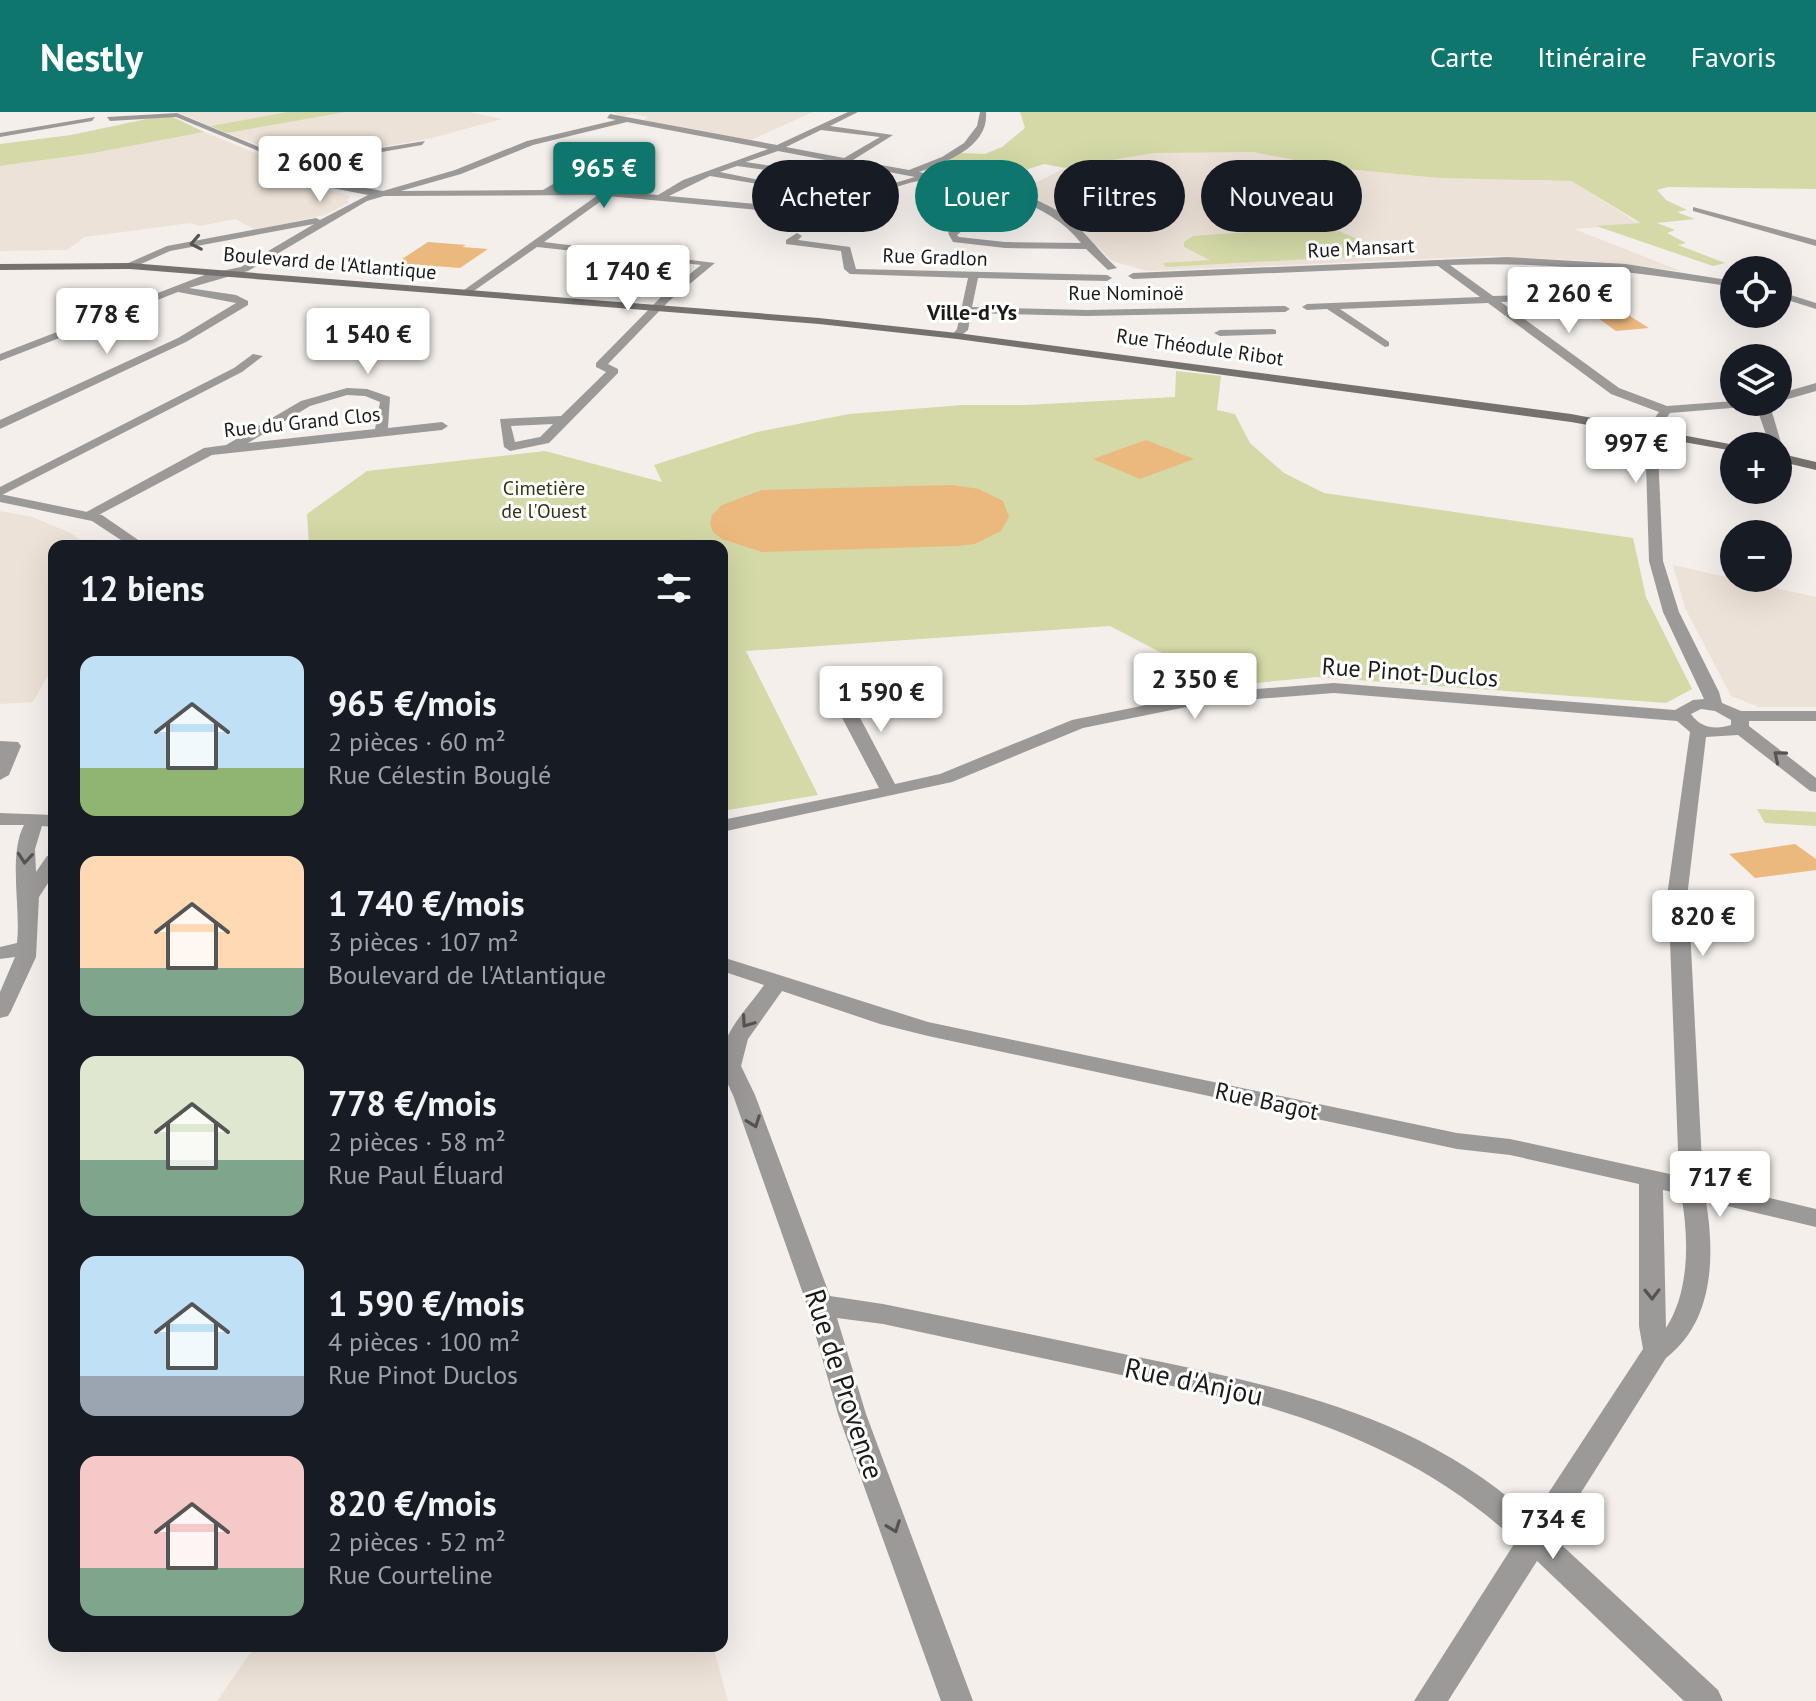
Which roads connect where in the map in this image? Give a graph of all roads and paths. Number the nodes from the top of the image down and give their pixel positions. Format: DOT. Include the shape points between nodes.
graph roads {
  1 [pos="599,112"];
  2 [pos="854,112"];
  3 [pos="983,114"];
  4 [pos="101,117"];
  5 [pos="624,120"];
  6 [pos="12,126"];
  7 [pos="821,128"];
  8 [pos="25,131"];
  9 [pos="0,135"];
  10 [pos="422,143"];
  11 [pos="776,148"];
  12 [pos="763,153"];
  13 [pos="797,159"];
  14 [pos="840,160"];
  15 [pos="847,160"];
  16 [pos="594,163"];
  17 [pos="736,163"];
  18 [pos="294,165"];
  19 [pos="752,166"];
  20 [pos="899,171"];
  21 [pos="709,173"];
  22 [pos="910,173"];
  23 [pos="915,174"];
  24 [pos="752,180"];
  25 [pos="655,185"];
  26 [pos="678,187"];
  27 [pos="693,188"];
  28 [pos="547,191"];
  29 [pos="385,192"];
  30 [pos="607,193"];
  31 [pos="660,198"];
  32 [pos="752,206"];
  33 [pos="1038,206"];
  34 [pos="1696,209"];
  35 [pos="328,219"];
  36 [pos="955,232"];
  37 [pos="797,236"];
  38 [pos="1816,243"];
  39 [pos="535,244"];
  40 [pos="1089,246"];
  41 [pos="1439,262"];
  42 [pos="130,266"];
  43 [pos="0,267"];
  44 [pos="228,273"];
  45 [pos="1118,276"];
  46 [pos="973,277"];
  47 [pos="1720,281"];
  48 [pos="177,290"];
  49 [pos="468,292"];
  50 [pos="1792,294"];
  51 [pos="1816,294"];
  52 [pos="1549,298"];
  53 [pos="1792,298"];
  54 [pos="1491,300"];
  55 [pos="1329,306"];
  56 [pos="1816,306"];
  57 [pos="1307,307"];
  58 [pos="657,308"];
  59 [pos="1285,309"];
  60 [pos="967,310"];
  61 [pos="1248,311"];
  62 [pos="1220,333"];
  63 [pos="957,336"];
  64 [pos="624,342"];
  65 [pos="1385,344"];
  66 [pos="638,347"];
  67 [pos="257,356"];
  68 [pos="0,358"];
  69 [pos="1816,387"];
  70 [pos="1792,394"];
  71 [pos="1720,406"];
  72 [pos="1666,410"];
  73 [pos="564,420"];
  74 [pos="0,425"];
  75 [pos="442,426"];
  76 [pos="1651,431"];
  77 [pos="380,435"];
  78 [pos="1720,444"];
  79 [pos="231,448"];
  80 [pos="1792,458"];
  81 [pos="1816,466"];
  82 [pos="0,495"];
  83 [pos="58,509"];
  84 [pos="86,516"];
  85 [pos="107,540"];
  86 [pos="131,540"];
  87 [pos="891,686"];
  88 [pos="1714,706"];
  89 [pos="1816,716"];
  90 [pos="1690,722"];
  91 [pos="1739,722"];
  92 [pos="0,746"];
  93 [pos="0,775"];
  94 [pos="1816,787"];
  95 [pos="890,791"];
  96 [pos="0,819"];
  97 [pos="45,820"];
  98 [pos="728,825"];
  99 [pos="48,869"];
  100 [pos="29,897"];
  101 [pos="27,948"];
  102 [pos="0,953"];
  103 [pos="728,966"];
  104 [pos="777,983"];
  105 [pos="0,1011"];
  106 [pos="728,1056"];
  107 [pos="728,1064"];
  108 [pos="1651,1178"];
  109 [pos="1691,1186"];
  110 [pos="1816,1218"];
  111 [pos="820,1305"];
  112 [pos="1657,1350"];
  113 [pos="1535,1539"];
  114 [pos="957,1701"];
  115 [pos="1430,1701"];
  116 [pos="1707,1701"];
  1 -- 5 [label="street"];
  2 -- 7 [label="street"];
  3 -- 22 [label="street" via="980,131 961,149"];
  4 -- 8 [label="street"];
  4 -- 18 [label="street" via="177,115"];
  5 -- 11 [label="street"];
  5 -- 29 [label="street" via="530,143 458,172"];
  6 -- 8 [label="street"];
  7 -- 11 [label="street"];
  7 -- 15 [label="street" via="889,135"];
  8 -- 9 [label="street"];
  10 -- 18 [label="street"];
  11 -- 12 [label="street"];
  11 -- 14 [label="street"];
  12 -- 13 [label="street"];
  12 -- 17 [label="street"];
  16 -- 28 [label="street"];
  17 -- 19 [label="street"];
  17 -- 21 [label="street"];
  18 -- 29 [label="street" via="338,188"];
  20 -- 22 [label="street"];
  21 -- 24 [label="street"];
  21 -- 26 [label="street"];
  22 -- 23 [label="street"];
  25 -- 26 [label="street"];
  26 -- 27 [label="street"];
  26 -- 31 [label="street"];
  28 -- 29 [label="street"];
  28 -- 30 [label="street"];
  29 -- 35 [label="street"];
  30 -- 31 [label="street"];
  30 -- 39 [label="street"];
  31 -- 32 [label="street"];
  33 -- 40 [label="street" via="1069,224"];
  34 -- 38 [label="street"];
  35 -- 42 [label="street, one-way" via="167,249"];
  35 -- 44 [label="street" via="246,268"];
  36 -- 40 [label="street" via="951,235 956,240"];
  37 -- 46 [label="street, Rue Gradlon" via="789,242 846,249 846,262 854,272"];
  39 -- 49 [label="street"];
  39 -- 58 [label="street" via="710,263"];
  40 -- 45 [label="street"];
  41 -- 45 [label="street, Rue Mansart"];
  41 -- 47 [label="street, Rue Mansart" via="1575,262"];
  41 -- 54 [label="street"];
  42 -- 43 [label="main road, Boulevard de l'Atlantique"];
  42 -- 44 [label="main road, Boulevard de l'Atlantique"];
  44 -- 48 [label="street"];
  44 -- 49 [label="main road, Boulevard de l'Atlantique"];
  45 -- 46 [label="street, Rue Gradlon"];
  46 -- 60 [label="street"];
  48 -- 68 [label="street"];
  48 -- 74 [label="street" via="244,303 182,340"];
  49 -- 58 [label="main road, Boulevard de l'Atlantique"];
  50 -- 51 [label="street"];
  52 -- 54 [label="street"];
  53 -- 56 [label="street"];
  54 -- 55 [label="street"];
  54 -- 72 [label="street" via="1615,391"];
  55 -- 57 [label="street"];
  55 -- 65 [label="street"];
  58 -- 63 [label="main road, Rue Théodule Ribot"];
  58 -- 64 [label="street"];
  59 -- 61 [label="street, Rue Nominoë"];
  60 -- 61 [label="street, Rue Nominoë"];
  60 -- 63 [label="street"];
  61 -- 62 [label="street" via="1268,332"];
  63 -- 76 [label="main road, Rue Théodule Ribot"];
  64 -- 66 [label="street"];
  64 -- 73 [label="street" via="600,365 618,367"];
  67 -- 82 [label="street"];
  69 -- 70 [label="street"];
  71 -- 72 [label="street"];
  72 -- 76 [label="street"];
  75 -- 77 [label="street, Rue du Grand Clos"];
  76 -- 78 [label="main road, Rue Théodule Ribot"];
  76 -- 88 [label="street" via="1655,547 1662,587"];
  77 -- 79 [label="street, Rue du Grand Clos"];
  77 -- 79 [label="street" via="386,400 335,391"];
  79 -- 84 [label="street, Rue du Grand Clos" via="194,457"];
  80 -- 81 [label="main road"];
  82 -- 83 [label="street"];
  83 -- 84 [label="street"];
  83 -- 85 [label="street"];
  84 -- 86 [label="street"];
  87 -- 95 [label="street" via="847,688 848,712"];
  88 -- 90 [label="street" via="1691,705 1682,712"];
  88 -- 91 [label="street"];
  89 -- 91 [label="street"];
  90 -- 91 [label="street, Rue Pinot-Duclos" via="1718,733"];
  90 -- 95 [label="street, Rue Pinot-Duclos" via="1334,688 1206,698 1078,724 946,778"];
  90 -- 109 [label="street" via="1678,889"];
  94 -- 91 [label="street, one-way"];
  92 -- 93 [label="street" via="12,746"];
  95 -- 98 [label="street, Rue Pinot-Duclos"];
  96 -- 97 [label="street"];
  97 -- 100 [label="street, one-way" via="27,832 23,869"];
  99 -- 100 [label="street"];
  100 -- 101 [label="street"];
  101 -- 102 [label="street"];
  101 -- 105 [label="street" via="21,975"];
  103 -- 104 [label="street, Rue Bagot"];
  104 -- 106 [label="street, Rue de Provence, one-way"];
  104 -- 108 [label="street, Rue Bagot" via="928,1029"];
  107 -- 111 [label="street, Rue de Provence, one-way"];
  108 -- 109 [label="street, Rue Bagot"];
  108 -- 112 [label="street, one-way" via="1652,1326"];
  109 -- 110 [label="street, Rue Bagot"];
  109 -- 112 [label="street" via="1696,1206 1696,1290 1677,1333"];
  111 -- 113 [label="street, Rue d'Anjou" via="1246,1391 1328,1413 1426,1458 1499,1506"];
  111 -- 114 [label="street, Rue de Provence, one-way" via="852,1414"];
  112 -- 113 [label="street"];
  113 -- 115 [label="street"];
  113 -- 116 [label="street, Rue d'Anjou"];
}
